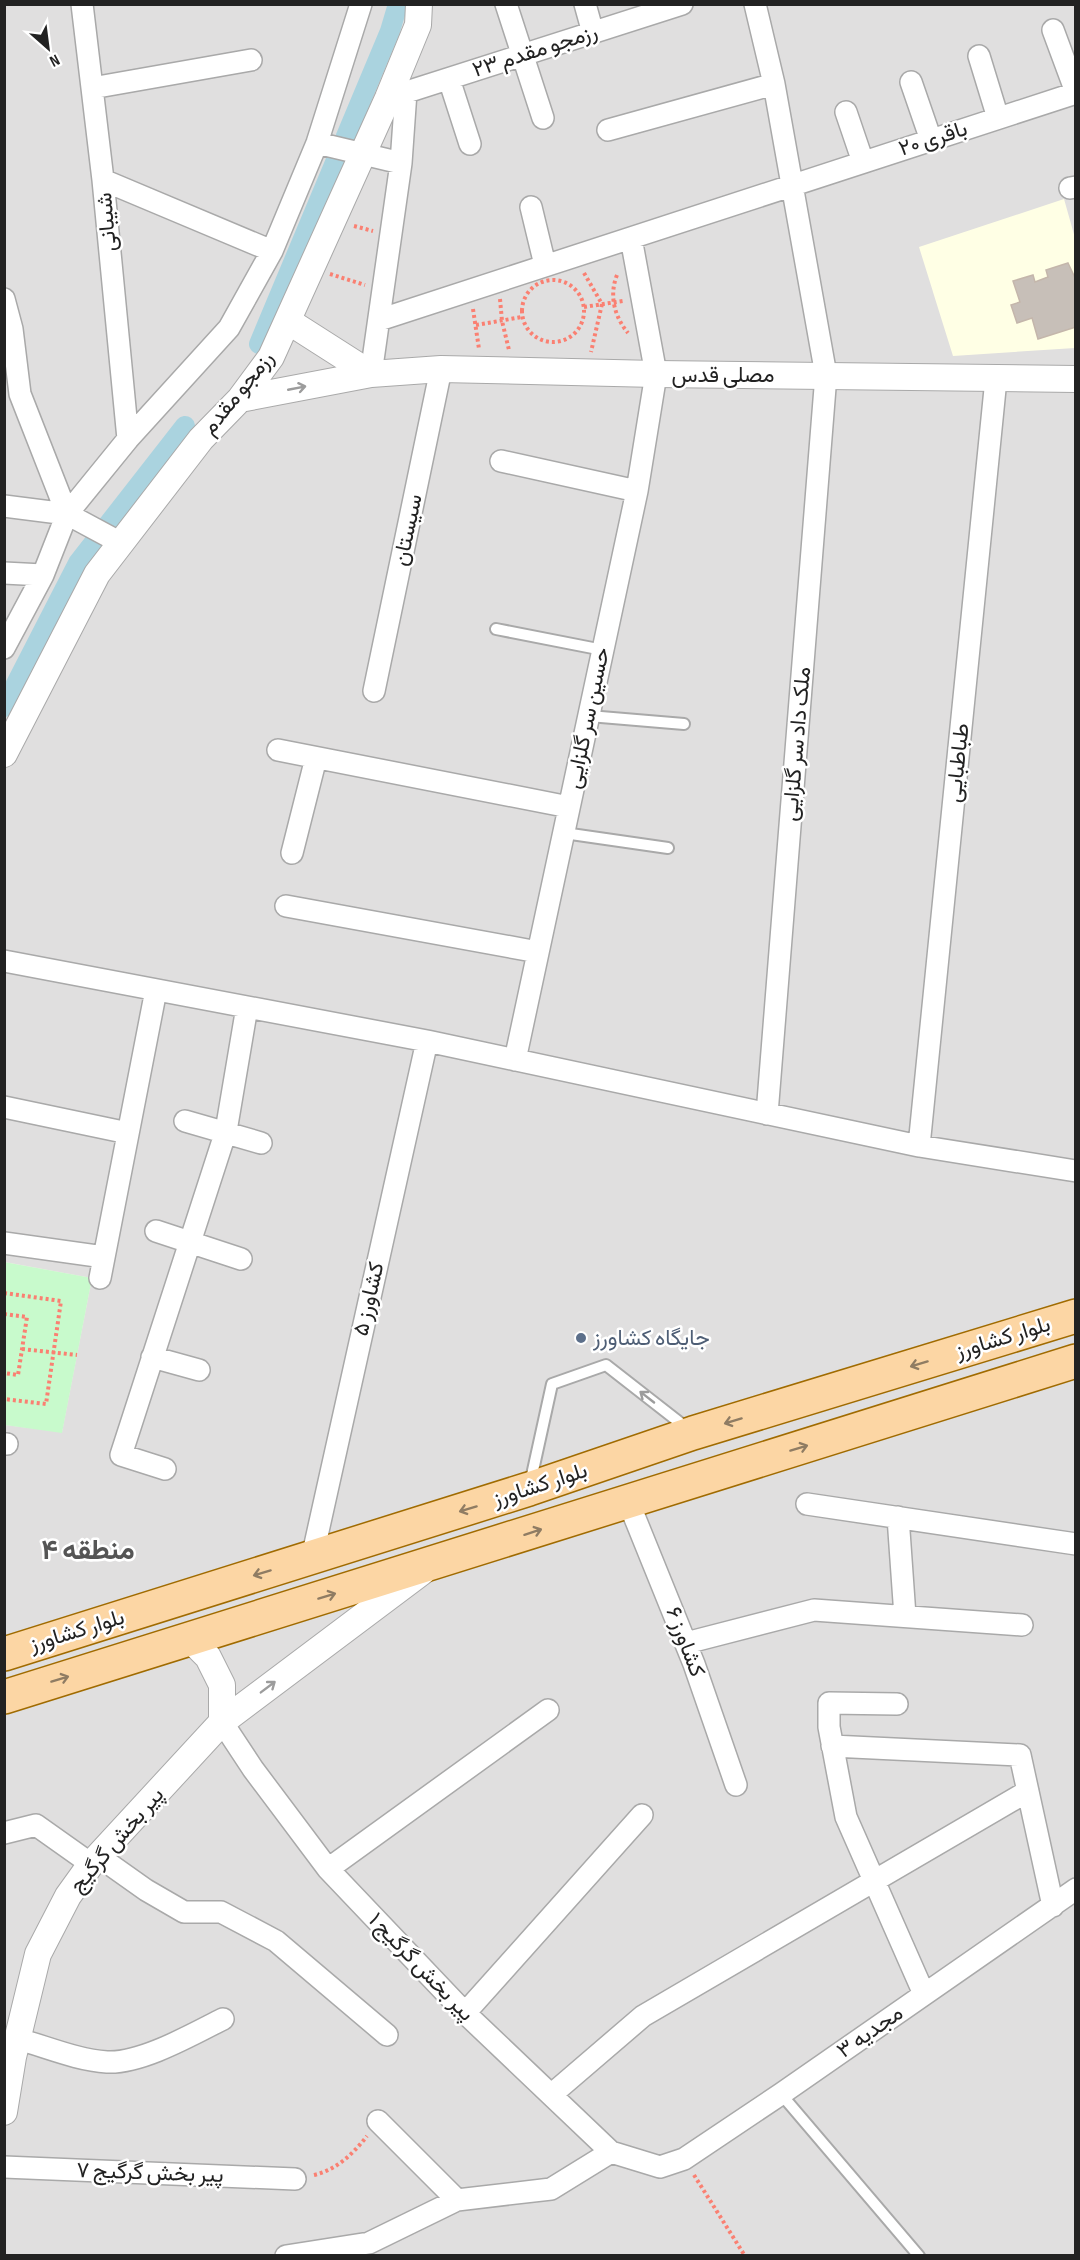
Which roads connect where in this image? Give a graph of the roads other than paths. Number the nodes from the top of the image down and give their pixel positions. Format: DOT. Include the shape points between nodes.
graph roads {
  1 [pos="82,4"];
  2 [pos="361,4"];
  3 [pos="418,4"];
  4 [pos="506,4"];
  5 [pos="585,4"];
  6 [pos="755,4"];
  7 [pos="670,6"];
  8 [pos="1053,30"];
  9 [pos="593,33"];
  10 [pos="523,55"];
  11 [pos="979,56"];
  12 [pos="251,60"];
  13 [pos="449,79"];
  14 [pos="911,82"];
  15 [pos="774,84"];
  16 [pos="92,88"];
  17 [pos="1076,92"];
  18 [pos="397,95"];
  19 [pos="846,112"];
  20 [pos="543,118"];
  21 [pos="998,118"];
  22 [pos="608,130"];
  23 [pos="931,140"];
  24 [pos="318,144"];
  25 [pos="471,144"];
  26 [pos="362,153"];
  27 [pos="863,162"];
  28 [pos="401,163"];
  29 [pos="103,180"];
  30 [pos="790,186"];
  31 [pos="531,207"];
  32 [pos="631,238"];
  33 [pos="272,251"];
  34 [pos="544,265"];
  35 [pos="4,299"];
  36 [pos="379,320"];
  37 [pos="288,321"];
  38 [pos="8,328"];
  39 [pos="441,369"];
  40 [pos="371,374"];
  41 [pos="656,374"];
  42 [pos="826,375"];
  43 [pos="996,379"];
  44 [pos="1076,379"];
  45 [pos="240,399"];
  46 [pos="128,439"];
  47 [pos="501,461"];
  48 [pos="637,491"];
  49 [pos="4,506"];
  50 [pos="74,518"];
  51 [pos="116,539"];
  52 [pos="4,573"];
  53 [pos="43,575"];
  54 [pos="14,610"];
  55 [pos="496,629"];
  56 [pos="4,648"];
  57 [pos="603,650"];
  58 [pos="374,691"];
  59 [pos="589,716"];
  60 [pos="684,724"];
  61 [pos="278,750"];
  62 [pos="4,754"];
  63 [pos="316,758"];
  64 [pos="569,807"];
  65 [pos="564,832"];
  66 [pos="668,848"];
  67 [pos="292,853"];
  68 [pos="286,906"];
  69 [pos="538,952"];
  70 [pos="4,961"];
  71 [pos="156,990"];
  72 [pos="247,1007"];
  73 [pos="427,1041"];
  74 [pos="515,1060"];
  75 [pos="4,1107"];
  76 [pos="767,1114"];
  77 [pos="185,1121"];
  78 [pos="226,1131"];
  79 [pos="128,1133"];
  80 [pos="261,1143"];
  81 [pos="920,1146"];
  82 [pos="1076,1171"];
  83 [pos="156,1231"];
  84 [pos="4,1243"];
  85 [pos="189,1243"];
  86 [pos="104,1257"];
  87 [pos="241,1259"];
  88 [pos="100,1278"];
  89 [pos="1076,1316"];
  90 [pos="152,1357"];
  91 [pos="1076,1361"];
  92 [pos="199,1370"];
  93 [pos="693,1433"];
  94 [pos="165,1469"];
  95 [pos="529,1490"];
  96 [pos="628,1501"];
  97 [pos="807,1504"];
  98 [pos="898,1517"];
  99 [pos="1076,1544"];
  100 [pos="312,1558"];
  101 [pos="433,1563"];
  102 [pos="905,1616"];
  103 [pos="1022,1625"];
  104 [pos="190,1639"];
  105 [pos="686,1643"];
  106 [pos="4,1654"];
  107 [pos="4,1697"];
  108 [pos="897,1704"];
  109 [pos="548,1710"];
  110 [pos="222,1722"];
  111 [pos="832,1746"];
  112 [pos="736,1785"];
  113 [pos="1028,1791"];
  114 [pos="642,1815"];
  115 [pos="4,1833"];
  116 [pos="95,1860"];
  117 [pos="328,1869"];
  118 [pos="874,1883"];
  119 [pos="1076,1889"];
  120 [pos="1053,1906"];
  121 [pos="924,1994"];
  122 [pos="465,2013"];
  123 [pos="223,2019"];
  124 [pos="387,2035"];
  125 [pos="18,2039"];
  126 [pos="781,2094"];
  127 [pos="551,2095"];
  128 [pos="4,2112"];
  129 [pos="378,2121"];
  130 [pos="611,2152"];
  131 [pos="4,2167"];
  132 [pos="660,2167"];
  133 [pos="295,2179"];
  134 [pos="457,2200"];
  135 [pos="286,2256"];
  136 [pos="919,2256"];
  1 -- 16 [label="street, شیبانی"];
  2 -- 24 [label="street"];
  3 -- 18 [label="street, رزمجو مقدم" via="418,25"];
  4 -- 10 [label="street"];
  5 -- 9 [label="street"];
  6 -- 15 [label="street, ملک داد سر گلزایی"];
  7 -- 9 [label="street, رزمجو مقدم ۲۳"];
  8 -- 17 [label="street"];
  9 -- 10 [label="street, رزمجو مقدم ۲۳"];
  10 -- 13 [label="street, رزمجو مقدم ۲۳"];
  10 -- 20 [label="street"];
  11 -- 21 [label="street"];
  12 -- 16 [label="street"];
  13 -- 18 [label="street, رزمجو مقدم ۲۳"];
  13 -- 25 [label="street"];
  14 -- 23 [label="street"];
  15 -- 22 [label="street"];
  15 -- 30 [label="street, ملک داد سر گلزایی"];
  16 -- 29 [label="street, شیبانی"];
  17 -- 21 [label="street, باقری ۲۰"];
  18 -- 26 [label="street, رزمجو مقدم"];
  18 -- 28 [label="street"];
  19 -- 27 [label="street"];
  21 -- 23 [label="street, باقری ۲۰"];
  23 -- 27 [label="street, باقری ۲۰"];
  24 -- 26 [label="street"];
  24 -- 33 [label="street"];
  26 -- 28 [label="street"];
  26 -- 37 [label="street, رزمجو مقدم"];
  27 -- 30 [label="street, باقری ۲۰"];
  28 -- 36 [label="street"];
  29 -- 33 [label="street"];
  29 -- 46 [label="street, شیبانی"];
  30 -- 32 [label="street, باقری ۲۰"];
  30 -- 42 [label="street, ملک داد سر گلزایی"];
  31 -- 34 [label="street"];
  32 -- 34 [label="street, باقری ۲۰"];
  32 -- 41 [label="street, حسین سر گلزایی"];
  33 -- 46 [label="street" via="229,328"];
  34 -- 36 [label="street, باقری ۲۰"];
  35 -- 38 [label="street"];
  36 -- 40 [label="street"];
  37 -- 40 [label="street"];
  37 -- 45 [label="street, رزمجو مقدم" via="271,357"];
  38 -- 50 [label="street" via="16,394"];
  39 -- 40 [label="street, مصلی قدس"];
  39 -- 41 [label="street, مصلی قدس"];
  39 -- 58 [label="street, سیستان"];
  45 -- 40 [label="street, مصلی قدس, one-way"];
  41 -- 42 [label="street, مصلی قدس"];
  41 -- 48 [label="street, حسین سر گلزایی"];
  42 -- 43 [label="street, مصلی قدس"];
  42 -- 76 [label="street, ملک داد سر گلزایی"];
  43 -- 44 [label="street, مصلی قدس"];
  43 -- 81 [label="street, طباطبایی"];
  45 -- 51 [label="street, رزمجو مقدم"];
  46 -- 50 [label="street"];
  47 -- 48 [label="street"];
  48 -- 57 [label="street, حسین سر گلزایی"];
  49 -- 50 [label="street"];
  50 -- 51 [label="street"];
  50 -- 53 [label="street"];
  51 -- 62 [label="street, رزمجو مقدم"];
  52 -- 53 [label="street"];
  53 -- 54 [label="street"];
  54 -- 56 [label="street"];
  55 -- 57 [label="lane"];
  57 -- 59 [label="street, حسین سر گلزایی"];
  59 -- 60 [label="lane"];
  59 -- 64 [label="street, حسین سر گلزایی"];
  61 -- 63 [label="street"];
  63 -- 64 [label="street"];
  63 -- 67 [label="street"];
  64 -- 65 [label="street, حسین سر گلزایی"];
  65 -- 66 [label="lane"];
  65 -- 69 [label="street, حسین سر گلزایی"];
  68 -- 69 [label="street"];
  69 -- 74 [label="street, حسین سر گلزایی"];
  70 -- 71 [label="street"];
  71 -- 72 [label="street"];
  71 -- 79 [label="street"];
  72 -- 73 [label="street"];
  72 -- 78 [label="street"];
  73 -- 74 [label="street"];
  73 -- 100 [label="street, کشاورز ۵"];
  74 -- 76 [label="street"];
  75 -- 79 [label="street"];
  76 -- 81 [label="street"];
  77 -- 78 [label="street"];
  78 -- 80 [label="street"];
  78 -- 85 [label="street"];
  79 -- 86 [label="street"];
  81 -- 82 [label="street"];
  83 -- 85 [label="street"];
  84 -- 86 [label="street"];
  85 -- 87 [label="street"];
  85 -- 90 [label="street"];
  86 -- 88 [label="street"];
  89 -- 93 [label="main road, بلوار کشاورز, one-way"];
  90 -- 92 [label="street"];
  90 -- 94 [label="street" via="121,1455"];
  96 -- 91 [label="main road, بلوار کشاورز, one-way"];
  93 -- 95 [label="main road, بلوار کشاورز"];
  93 -- 95 [label="lane, one-way" via="606,1365 582,1373 552,1384"];
  95 -- 100 [label="main road, بلوار کشاورز, one-way"];
  101 -- 96 [label="main road, بلوار کشاورز, one-way"];
  96 -- 105 [label="street, کشاورز ۶"];
  97 -- 98 [label="street"];
  98 -- 99 [label="street"];
  98 -- 102 [label="street"];
  100 -- 106 [label="main road, بلوار کشاورز, one-way"];
  104 -- 101 [label="main road, بلوار کشاورز, one-way"];
  110 -- 101 [label="street, پیر بخش گرگیج, one-way"];
  102 -- 103 [label="street"];
  102 -- 105 [label="street" via="813,1610"];
  107 -- 104 [label="main road, بلوار کشاورز, one-way"];
  104 -- 110 [label="street" via="208,1657 222,1685"];
  105 -- 112 [label="street, کشاورز ۶"];
  108 -- 111 [label="street" via="829,1703"];
  109 -- 117 [label="street"];
  110 -- 116 [label="street, پیر بخش گرگیج"];
  110 -- 117 [label="street, پیر بخش گرگیج ۱"];
  111 -- 113 [label="street" via="1020,1755"];
  111 -- 118 [label="street" via="846,1817"];
  113 -- 118 [label="street"];
  113 -- 120 [label="street"];
  114 -- 122 [label="street"];
  115 -- 116 [label="street" via="36,1825"];
  116 -- 124 [label="street" via="184,1912 221,1912 276,1941"];
  116 -- 125 [label="street, پیر بخش گرگیج" via="68,1896 38,1954"];
  117 -- 122 [label="street, پیر بخش گرگیج ۱"];
  118 -- 121 [label="street"];
  118 -- 127 [label="street" via="643,2016"];
  119 -- 120 [label="street, مجدیه ۳"];
  120 -- 121 [label="street, مجدیه ۳"];
  121 -- 126 [label="street, مجدیه ۳"];
  122 -- 127 [label="street, پیر بخش گرگیج ۱"];
  123 -- 125 [label="street" via="142,2056 110,2062"];
  125 -- 128 [label="street, پیر بخش گرگیج"];
  126 -- 132 [label="street, مجدیه ۳" via="684,2159"];
  126 -- 136 [label="lane"];
  127 -- 130 [label="street, پیر بخش گرگیج ۱"];
  129 -- 134 [label="street"];
  130 -- 132 [label="street, پیر بخش گرگیج ۱"];
  130 -- 134 [label="street" via="551,2189"];
  131 -- 133 [label="street, پیر بخش گرگیج ۷"];
  134 -- 135 [label="street" via="369,2243"];
}
